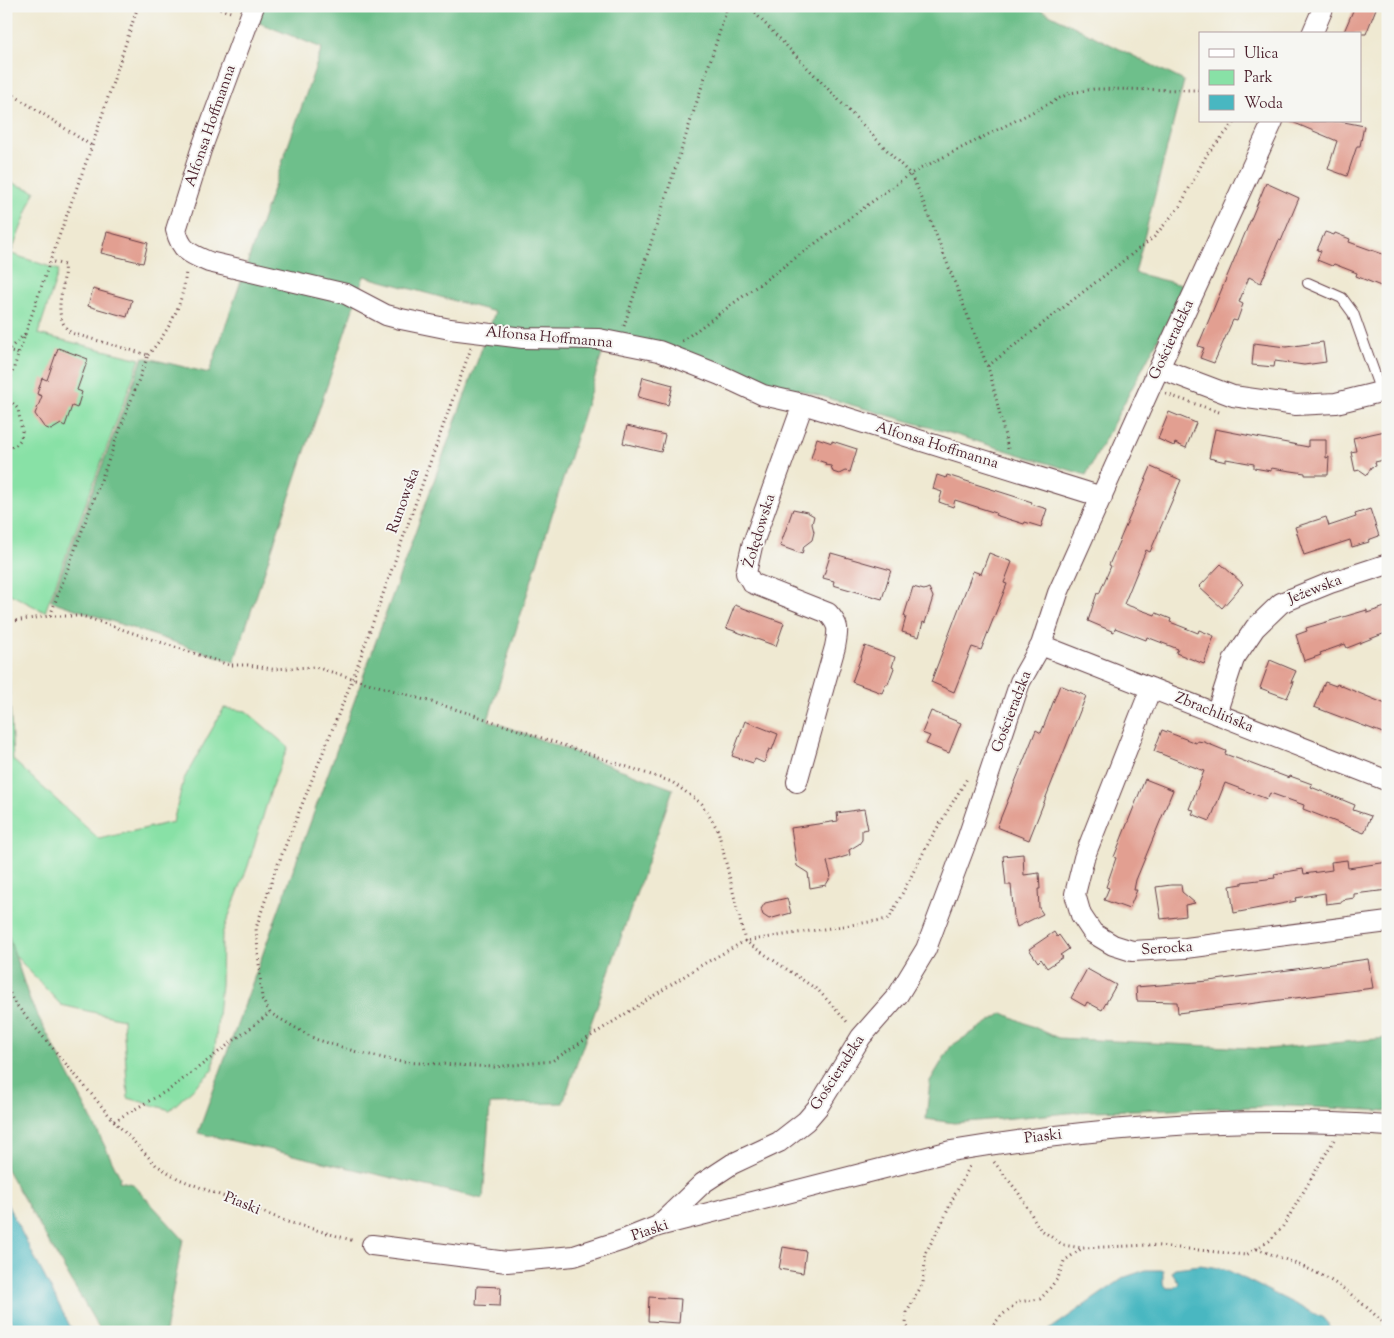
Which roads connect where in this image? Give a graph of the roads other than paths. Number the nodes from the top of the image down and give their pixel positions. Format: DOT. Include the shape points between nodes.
graph roads {
  1 [pos="1324,6"];
  2 [pos="252,12"];
  3 [pos="1313,32"];
  4 [pos="1273,122"];
  5 [pos="1308,283"];
  6 [pos="1159,368"];
  7 [pos="1384,391"];
  8 [pos="803,404"];
  9 [pos="1102,497"];
  10 [pos="1388,564"];
  11 [pos="1041,645"];
  12 [pos="1151,688"];
  13 [pos="1216,714"];
  14 [pos="1388,780"];
  15 [pos="797,782"];
  16 [pos="1388,922"];
  17 [pos="1388,1126"];
  18 [pos="658,1226"];
  19 [pos="372,1245"];
  1 -- 3 [label="street"];
  2 -- 8 [label="street, Alfonsa Hoffmanna" via="201,150 176,230 188,254 209,262 346,294 386,315 401,319 523,338 599,340 666,354 763,395"];
  4 -- 6 [label="street, Gościeradzka"];
  5 -- 7 [label="lane" via="1342,298 1353,313"];
  6 -- 7 [label="street" via="1232,396 1296,405 1336,404"];
  6 -- 9 [label="street, Gościeradzka"];
  8 -- 9 [label="street, Alfonsa Hoffmanna"];
  8 -- 15 [label="street, Żołędowska" via="752,546 746,573 752,583 828,613 836,622 835,647"];
  9 -- 11 [label="street, Gościeradzka" via="1058,593"];
  10 -- 13 [label="street, Jeżewska" via="1281,603 1256,628 1234,659"];
  11 -- 12 [label="street, Zbrachlińska"];
  11 -- 18 [label="street, Gościeradzka" via="1020,682 926,949 898,994 861,1037 806,1122 779,1142 703,1182"];
  12 -- 13 [label="street, Zbrachlińska"];
  12 -- 16 [label="street, Serocka" via="1084,858 1075,894 1081,915 1093,933 1113,945 1132,951 1186,948"];
  13 -- 14 [label="street, Zbrachlińska"];
  17 -- 18 [label="street, Piaski" via="1210,1122 1067,1134 950,1151"];
  18 -- 19 [label="street, Piaski" via="574,1256 507,1262"];
}
